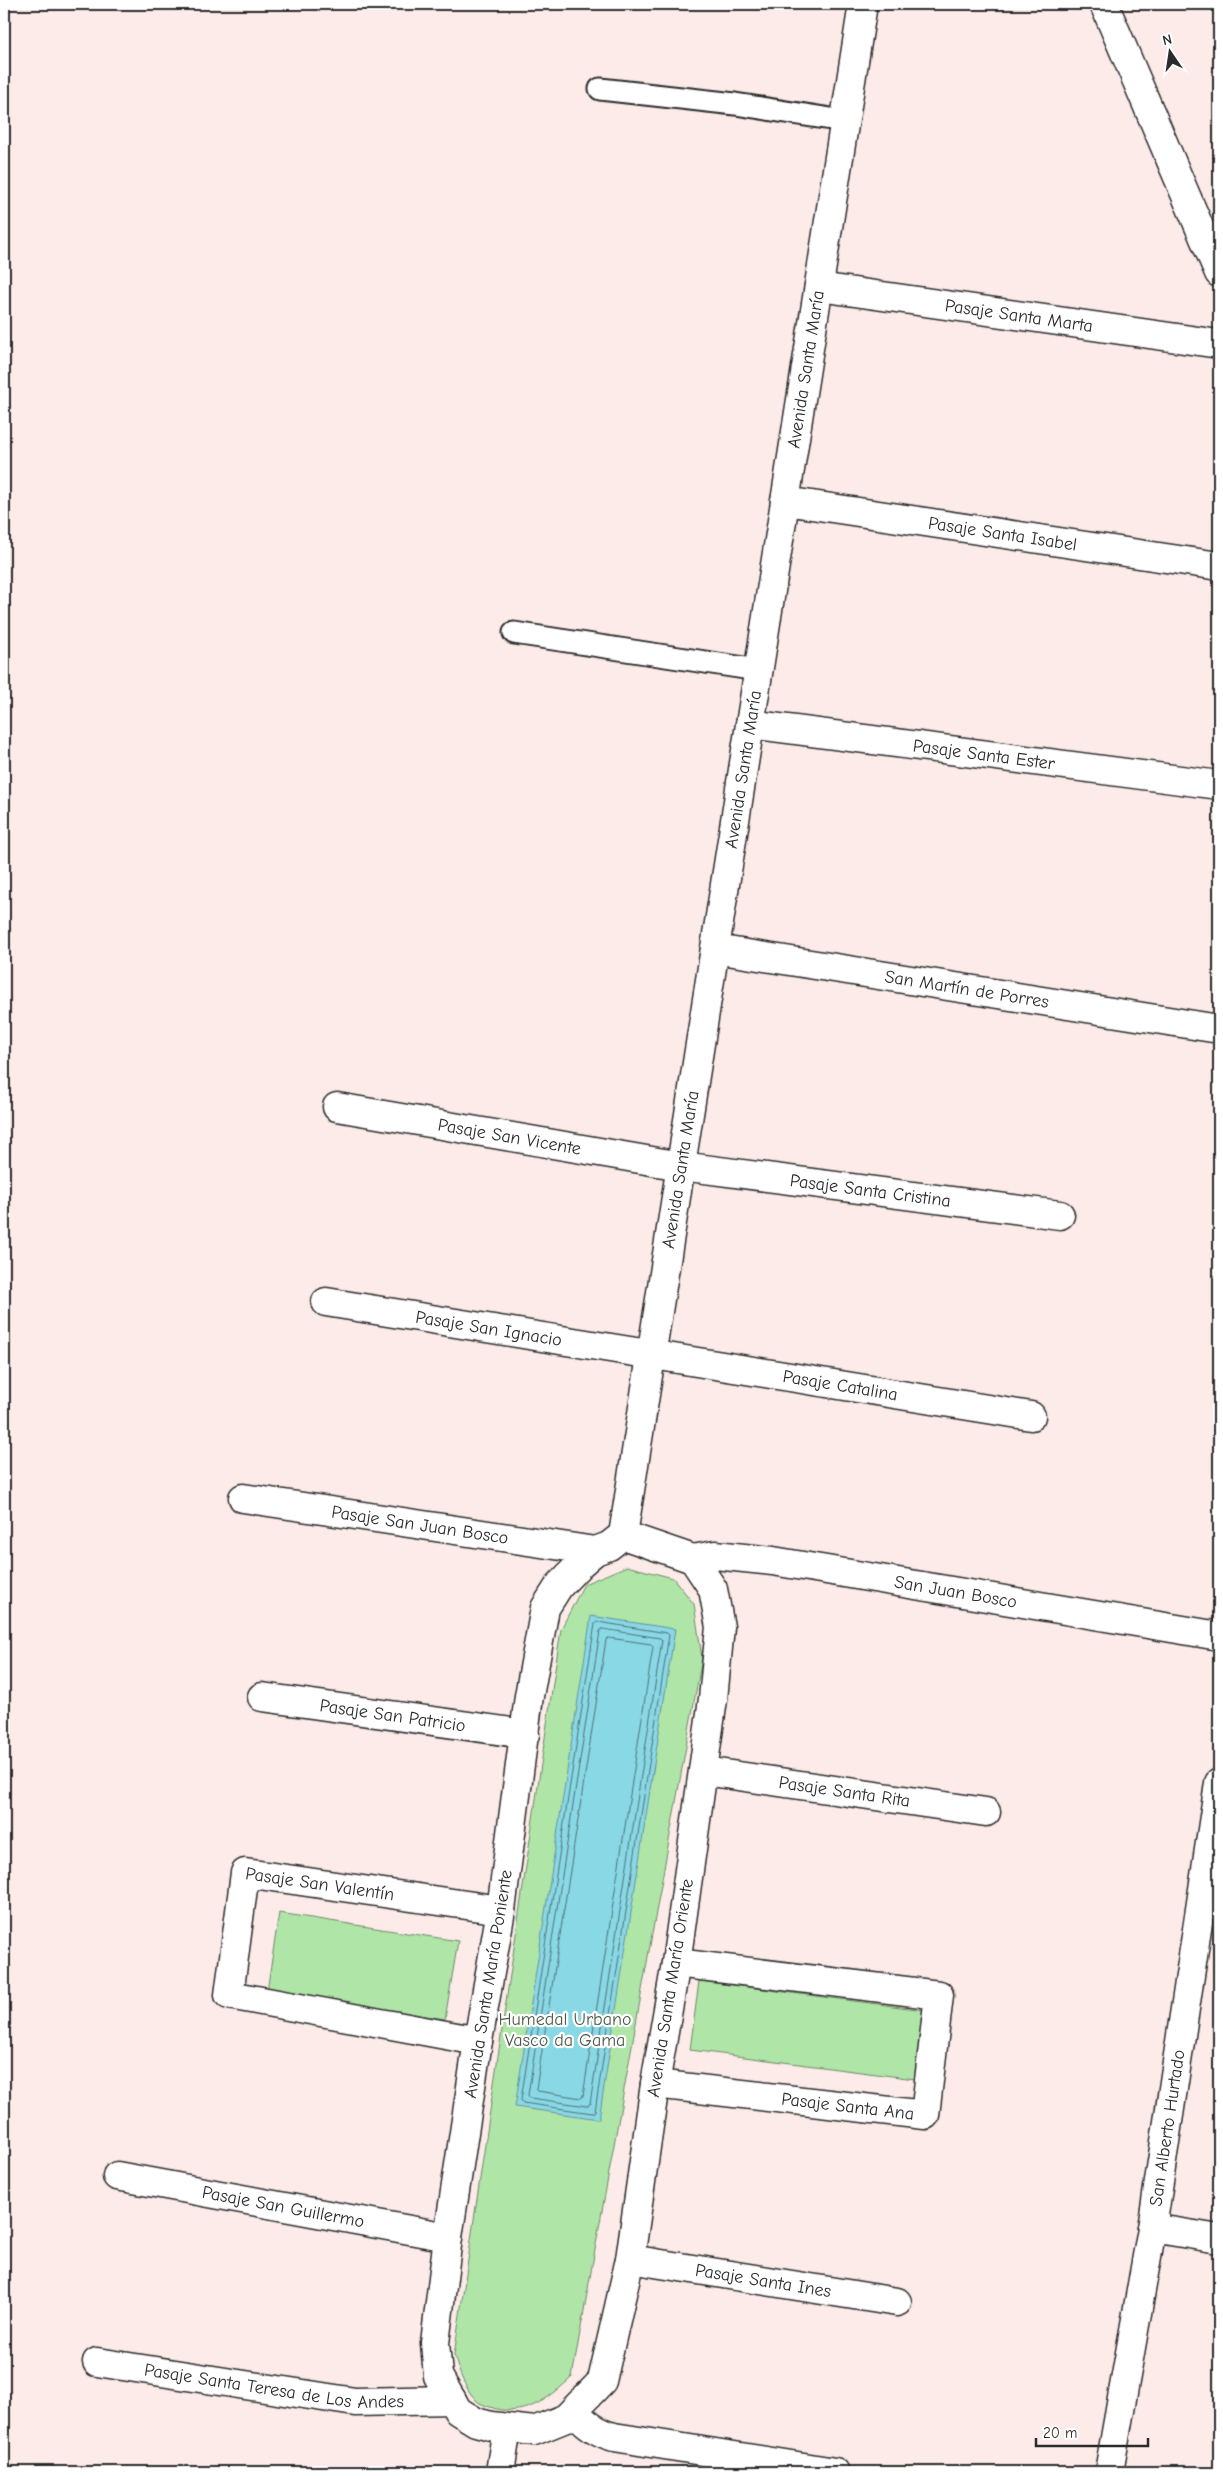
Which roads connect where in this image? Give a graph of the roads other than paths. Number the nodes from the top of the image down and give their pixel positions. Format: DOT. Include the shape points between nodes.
graph roads {
  1 [pos="862,4"];
  2 [pos="1104,4"];
  3 [pos="600,89"];
  4 [pos="844,121"];
  5 [pos="1219,273"];
  6 [pos="818,288"];
  7 [pos="1219,344"];
  8 [pos="785,501"];
  9 [pos="1219,566"];
  10 [pos="514,633"];
  11 [pos="758,670"];
  12 [pos="750,724"];
  13 [pos="1219,785"];
  14 [pos="715,949"];
  15 [pos="1219,1029"];
  16 [pos="337,1107"];
  17 [pos="681,1166"];
  18 [pos="1060,1215"];
  19 [pos="326,1302"];
  20 [pos="651,1354"];
  21 [pos="1031,1416"];
  22 [pos="243,1498"];
  23 [pos="623,1535"];
  24 [pos="596,1551"];
  25 [pos="693,1559"];
  26 [pos="1219,1636"];
  27 [pos="262,1697"];
  28 [pos="525,1734"];
  29 [pos="704,1771"];
  30 [pos="1219,1783"];
  31 [pos="986,1812"];
  32 [pos="501,1910"];
  33 [pos="676,1963"];
  34 [pos="478,2041"];
  35 [pos="654,2084"];
  36 [pos="117,2176"];
  37 [pos="1152,2228"];
  38 [pos="448,2237"];
  39 [pos="1219,2239"];
  40 [pos="630,2259"];
  41 [pos="897,2302"];
  42 [pos="97,2362"];
  43 [pos="452,2400"];
  44 [pos="575,2412"];
  45 [pos="507,2428"];
  46 [pos="500,2472"];
  47 [pos="835,2472"];
  48 [pos="1109,2472"];
  1 -- 4 [label="street, Avenida Santa María"];
  2 -- 5 [label="street"];
  3 -- 4 [label="lane" via="735,104"];
  4 -- 6 [label="street, Avenida Santa María"];
  6 -- 7 [label="street, Pasaje Santa Marta"];
  6 -- 8 [label="street, Avenida Santa María"];
  8 -- 9 [label="street, Pasaje Santa Isabel"];
  8 -- 11 [label="street, Avenida Santa María"];
  10 -- 11 [label="lane"];
  11 -- 12 [label="street, Avenida Santa María"];
  12 -- 13 [label="street, Pasaje Santa Ester"];
  12 -- 14 [label="street, Avenida Santa María"];
  14 -- 15 [label="street, San Martín de Porres"];
  14 -- 17 [label="street, Avenida Santa María"];
  16 -- 17 [label="street, Pasaje San Vicente"];
  17 -- 18 [label="street, Pasaje Santa Cristina"];
  17 -- 20 [label="street, Avenida Santa María"];
  19 -- 20 [label="street, Pasaje San Ignacio"];
  20 -- 21 [label="street, Pasaje Catalina"];
  20 -- 23 [label="street, Avenida Santa María"];
  22 -- 24 [label="street, Pasaje San Juan Bosco"];
  23 -- 24 [label="street, Avenida Santa María Poniente"];
  23 -- 25 [label="street"];
  24 -- 28 [label="street, Avenida Santa María Poniente" via="559,1586 545,1608"];
  25 -- 26 [label="street, San Juan Bosco" via="715,1555 773,1560"];
  25 -- 29 [label="street, Avenida Santa María Oriente" via="713,1589 720,1627"];
  27 -- 28 [label="street, Pasaje San Patricio"];
  28 -- 32 [label="street, Avenida Santa María Poniente"];
  29 -- 31 [label="street, Pasaje Santa Rita"];
  29 -- 33 [label="street, Avenida Santa María Oriente"];
  30 -- 37 [label="street, San Alberto Hurtado"];
  32 -- 34 [label="street, Avenida Santa María Poniente"];
  32 -- 34 [label="street, Pasaje San Valentín" via="245,1873 229,1995"];
  33 -- 35 [label="street, Avenida Santa María Oriente"];
  33 -- 35 [label="street, Pasaje Santa Ana" via="939,1995 925,2116"];
  34 -- 38 [label="street, Avenida Santa María Poniente"];
  35 -- 40 [label="street, Avenida Santa María Oriente"];
  36 -- 38 [label="street, Pasaje San Guillermo"];
  37 -- 39 [label="street"];
  37 -- 48 [label="street, San Alberto Hurtado"];
  38 -- 43 [label="street, Avenida Santa María Poniente" via="435,2344 438,2376"];
  40 -- 41 [label="street, Pasaje Santa Ines"];
  40 -- 44 [label="street, Avenida Santa María Oriente" via="602,2381"];
  42 -- 43 [label="street, Pasaje Santa Teresa de Los Andes" via="355,2402"];
  43 -- 45 [label="street, Avenida Santa María Poniente" via="458,2411 476,2422"];
  44 -- 45 [label="street, Avenida Santa María Oriente" via="534,2431"];
  44 -- 47 [label="street" via="592,2428 614,2437"];
  45 -- 46 [label="street"];
}
